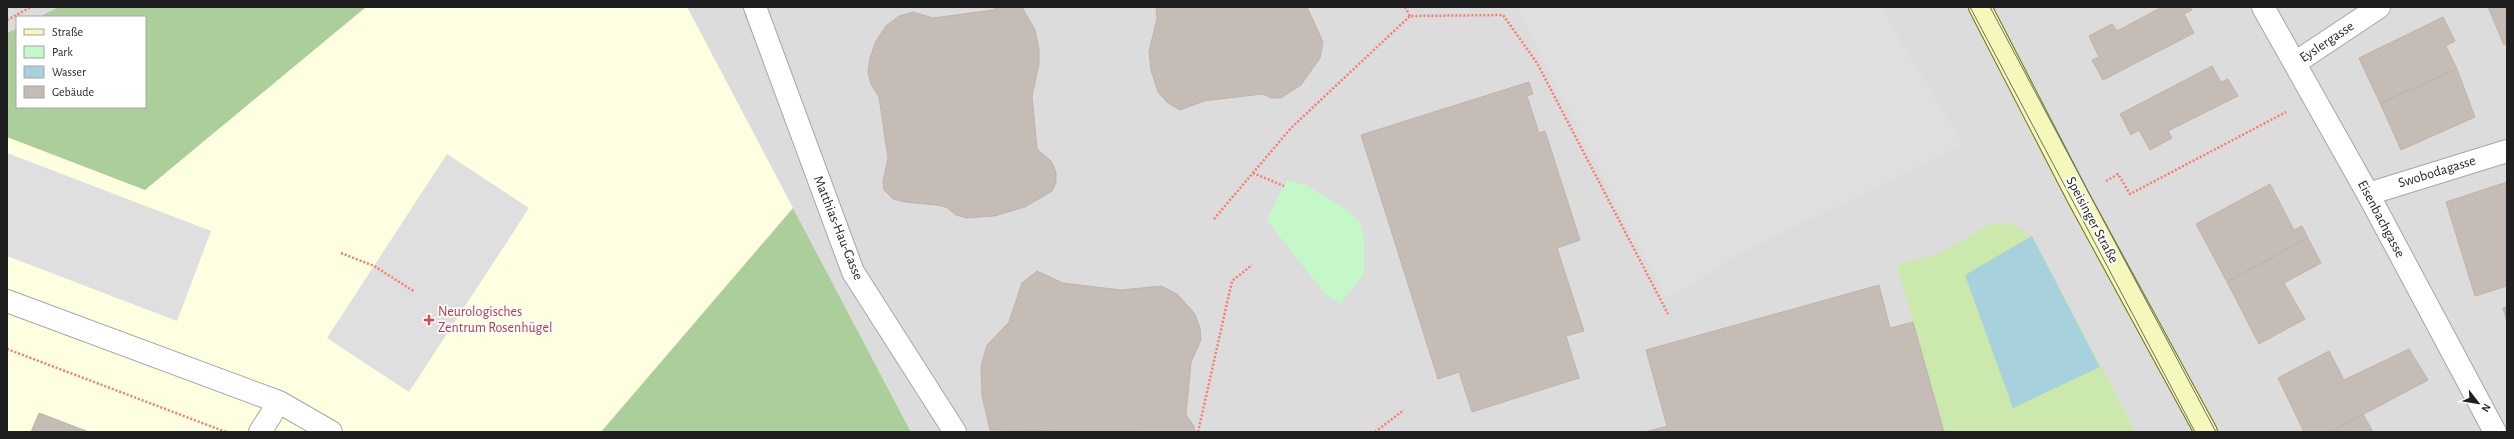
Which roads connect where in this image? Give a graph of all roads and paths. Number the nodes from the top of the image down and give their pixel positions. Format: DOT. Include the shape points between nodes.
graph roads {
  1 [pos="31,7"];
  2 [pos="755,7"];
  3 [pos="1405,7"];
  4 [pos="1980,7"];
  5 [pos="2264,7"];
  6 [pos="2379,7"];
  7 [pos="1410,16"];
  8 [pos="7,20"];
  9 [pos="2295,63"];
  10 [pos="2313,98"];
  11 [pos="2507,151"];
  12 [pos="1253,173"];
  13 [pos="1284,186"];
  14 [pos="2368,194"];
  15 [pos="2078,197"];
  16 [pos="1214,219"];
  17 [pos="341,253"];
  18 [pos="1252,265"];
  19 [pos="415,292"];
  20 [pos="7,301"];
  21 [pos="1668,314"];
  22 [pos="7,349"];
  23 [pos="279,402"];
  24 [pos="1404,410"];
  25 [pos="226,432"];
  26 [pos="260,432"];
  27 [pos="331,432"];
  28 [pos="955,432"];
  29 [pos="1198,432"];
  30 [pos="1375,432"];
  31 [pos="2206,432"];
  32 [pos="2495,432"];
  1 -- 8 [label="path"];
  2 -- 28 [label="street, Matthias-Hau-Gasse" via="853,272"];
  3 -- 7 [label="path"];
  4 -- 15 [label="main road, Speisinger Straße"];
  5 -- 9 [label="street, Eisenbachgasse"];
  6 -- 9 [label="street, Eyslergasse"];
  7 -- 12 [label="path" via="1291,128"];
  7 -- 21 [label="path" via="1503,15 1537,63"];
  9 -- 10 [label="street, Eisenbachgasse"];
  10 -- 14 [label="street, Eisenbachgasse"];
  10 -- 15 [label="path" via="2130,194 2118,174"];
  11 -- 14 [label="street, Swobodagasse"];
  12 -- 13 [label="path"];
  12 -- 16 [label="path"];
  14 -- 32 [label="street, Eisenbachgasse"];
  15 -- 31 [label="main road, Speisinger Straße"];
  17 -- 19 [label="path" via="374,266"];
  18 -- 29 [label="path" via="1232,281"];
  20 -- 23 [label="street"];
  22 -- 25 [label="path"];
  23 -- 26 [label="street"];
  23 -- 27 [label="street"];
  24 -- 30 [label="path"];
}
